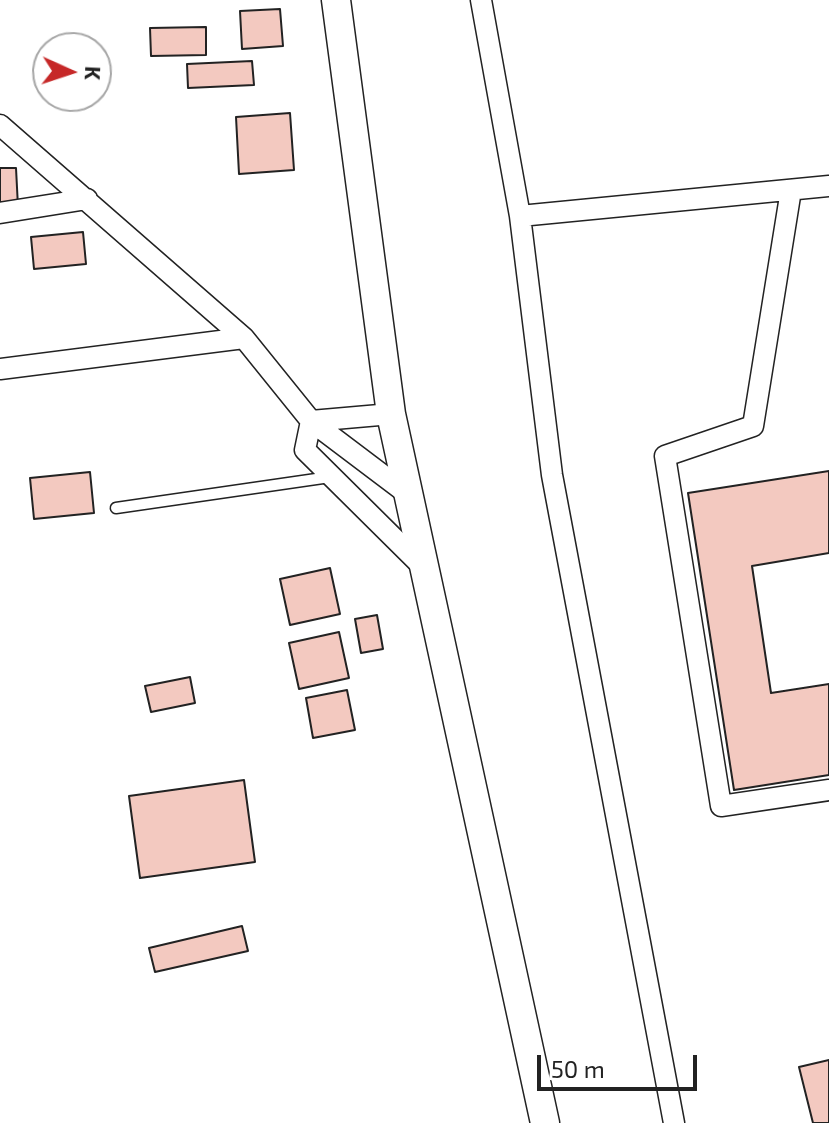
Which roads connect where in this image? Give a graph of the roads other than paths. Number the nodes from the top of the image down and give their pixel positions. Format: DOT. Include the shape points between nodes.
graph roads {
  1 [pos="336,0"];
  2 [pos="481,0"];
  3 [pos="0,125"];
  4 [pos="829,186"];
  5 [pos="791,190"];
  6 [pos="87,199"];
  7 [pos="0,213"];
  8 [pos="520,216"];
  9 [pos="244,338"];
  10 [pos="0,369"];
  11 [pos="391,414"];
  12 [pos="311,421"];
  13 [pos="332,476"];
  14 [pos="409,495"];
  15 [pos="116,508"];
  16 [pos="425,569"];
  17 [pos="829,790"];
  18 [pos="545,1123"];
  19 [pos="674,1123"];
  1 -- 11 [label="main road"];
  2 -- 8 [label="street"];
  3 -- 6 [label="street"];
  4 -- 5 [label="street"];
  5 -- 8 [label="street"];
  5 -- 17 [label="street" via="753,426 665,456 721,806"];
  6 -- 7 [label="street"];
  6 -- 9 [label="street"];
  8 -- 19 [label="street" via="552,475"];
  9 -- 10 [label="street"];
  9 -- 12 [label="street"];
  11 -- 12 [label="street"];
  11 -- 14 [label="main road"];
  12 -- 13 [label="street" via="305,450"];
  12 -- 14 [label="street"];
  13 -- 15 [label="lane"];
  13 -- 16 [label="street"];
  14 -- 16 [label="main road"];
  16 -- 18 [label="main road"];
}
